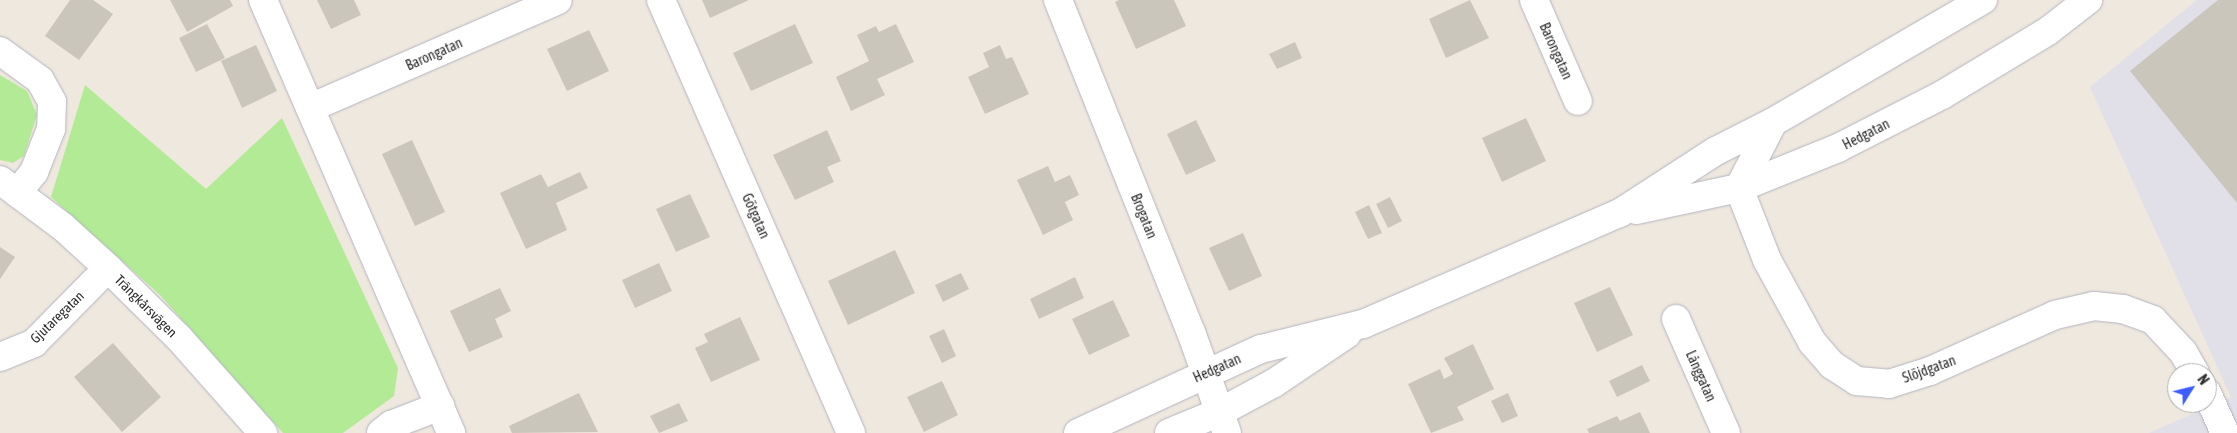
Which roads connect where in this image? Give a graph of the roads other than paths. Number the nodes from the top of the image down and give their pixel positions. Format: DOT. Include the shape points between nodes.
graph roads {
  1 [pos="263,0"];
  2 [pos="558,0"];
  3 [pos="661,0"];
  4 [pos="1058,0"];
  5 [pos="1534,0"];
  6 [pos="1983,0"];
  7 [pos="2088,0"];
  8 [pos="0,51"];
  9 [pos="1578,101"];
  10 [pos="310,108"];
  11 [pos="1773,122"];
  12 [pos="8,186"];
  13 [pos="1739,188"];
  14 [pos="1620,213"];
  15 [pos="108,268"];
  16 [pos="1676,319"];
  17 [pos="1363,324"];
  18 [pos="0,357"];
  19 [pos="2189,363"];
  20 [pos="1206,373"];
  21 [pos="440,406"];
  22 [pos="2216,413"];
  23 [pos="1223,422"];
  24 [pos="263,433"];
  25 [pos="380,433"];
  26 [pos="452,433"];
  27 [pos="851,433"];
  28 [pos="1078,433"];
  29 [pos="1169,433"];
  30 [pos="1726,433"];
  31 [pos="2225,433"];
  1 -- 10 [label="street"];
  2 -- 10 [label="street, Barongatan"];
  3 -- 27 [label="street, Götgatan"];
  4 -- 20 [label="street, Brogatan"];
  5 -- 9 [label="street, Barongatan"];
  6 -- 11 [label="street, Hedgatan"];
  7 -- 13 [label="street, Hedgatan" via="2048,31 1942,95 1838,148"];
  8 -- 12 [label="street, Trängkårsvägen" via="40,80 52,102 51,129 37,163"];
  10 -- 21 [label="street"];
  11 -- 13 [label="street"];
  11 -- 14 [label="street, Hedgatan" via="1716,151"];
  12 -- 15 [label="street, Trängkårsvägen"];
  13 -- 14 [label="street, Hedgatan"];
  13 -- 19 [label="street, Slöjdgatan" via="1766,260 1812,342 1832,365 1857,381 1888,384 1930,371 2055,316 2094,306 2123,309 2153,320"];
  14 -- 17 [label="street, Hedgatan"];
  15 -- 18 [label="street, Gjutaregatan" via="34,343"];
  15 -- 24 [label="street, Trängkårsvägen" via="179,338"];
  16 -- 30 [label="street, Långgatan"];
  17 -- 20 [label="street, Hedgatan" via="1261,349"];
  17 -- 23 [label="street, Hedgatan" via="1274,383"];
  20 -- 23 [label="street, Brogatan"];
  20 -- 28 [label="street, Hedgatan"];
  21 -- 25 [label="street" via="391,425"];
  21 -- 26 [label="street"];
  22 -- 31 [label="street"];
  23 -- 29 [label="street, Hedgatan"];
}
